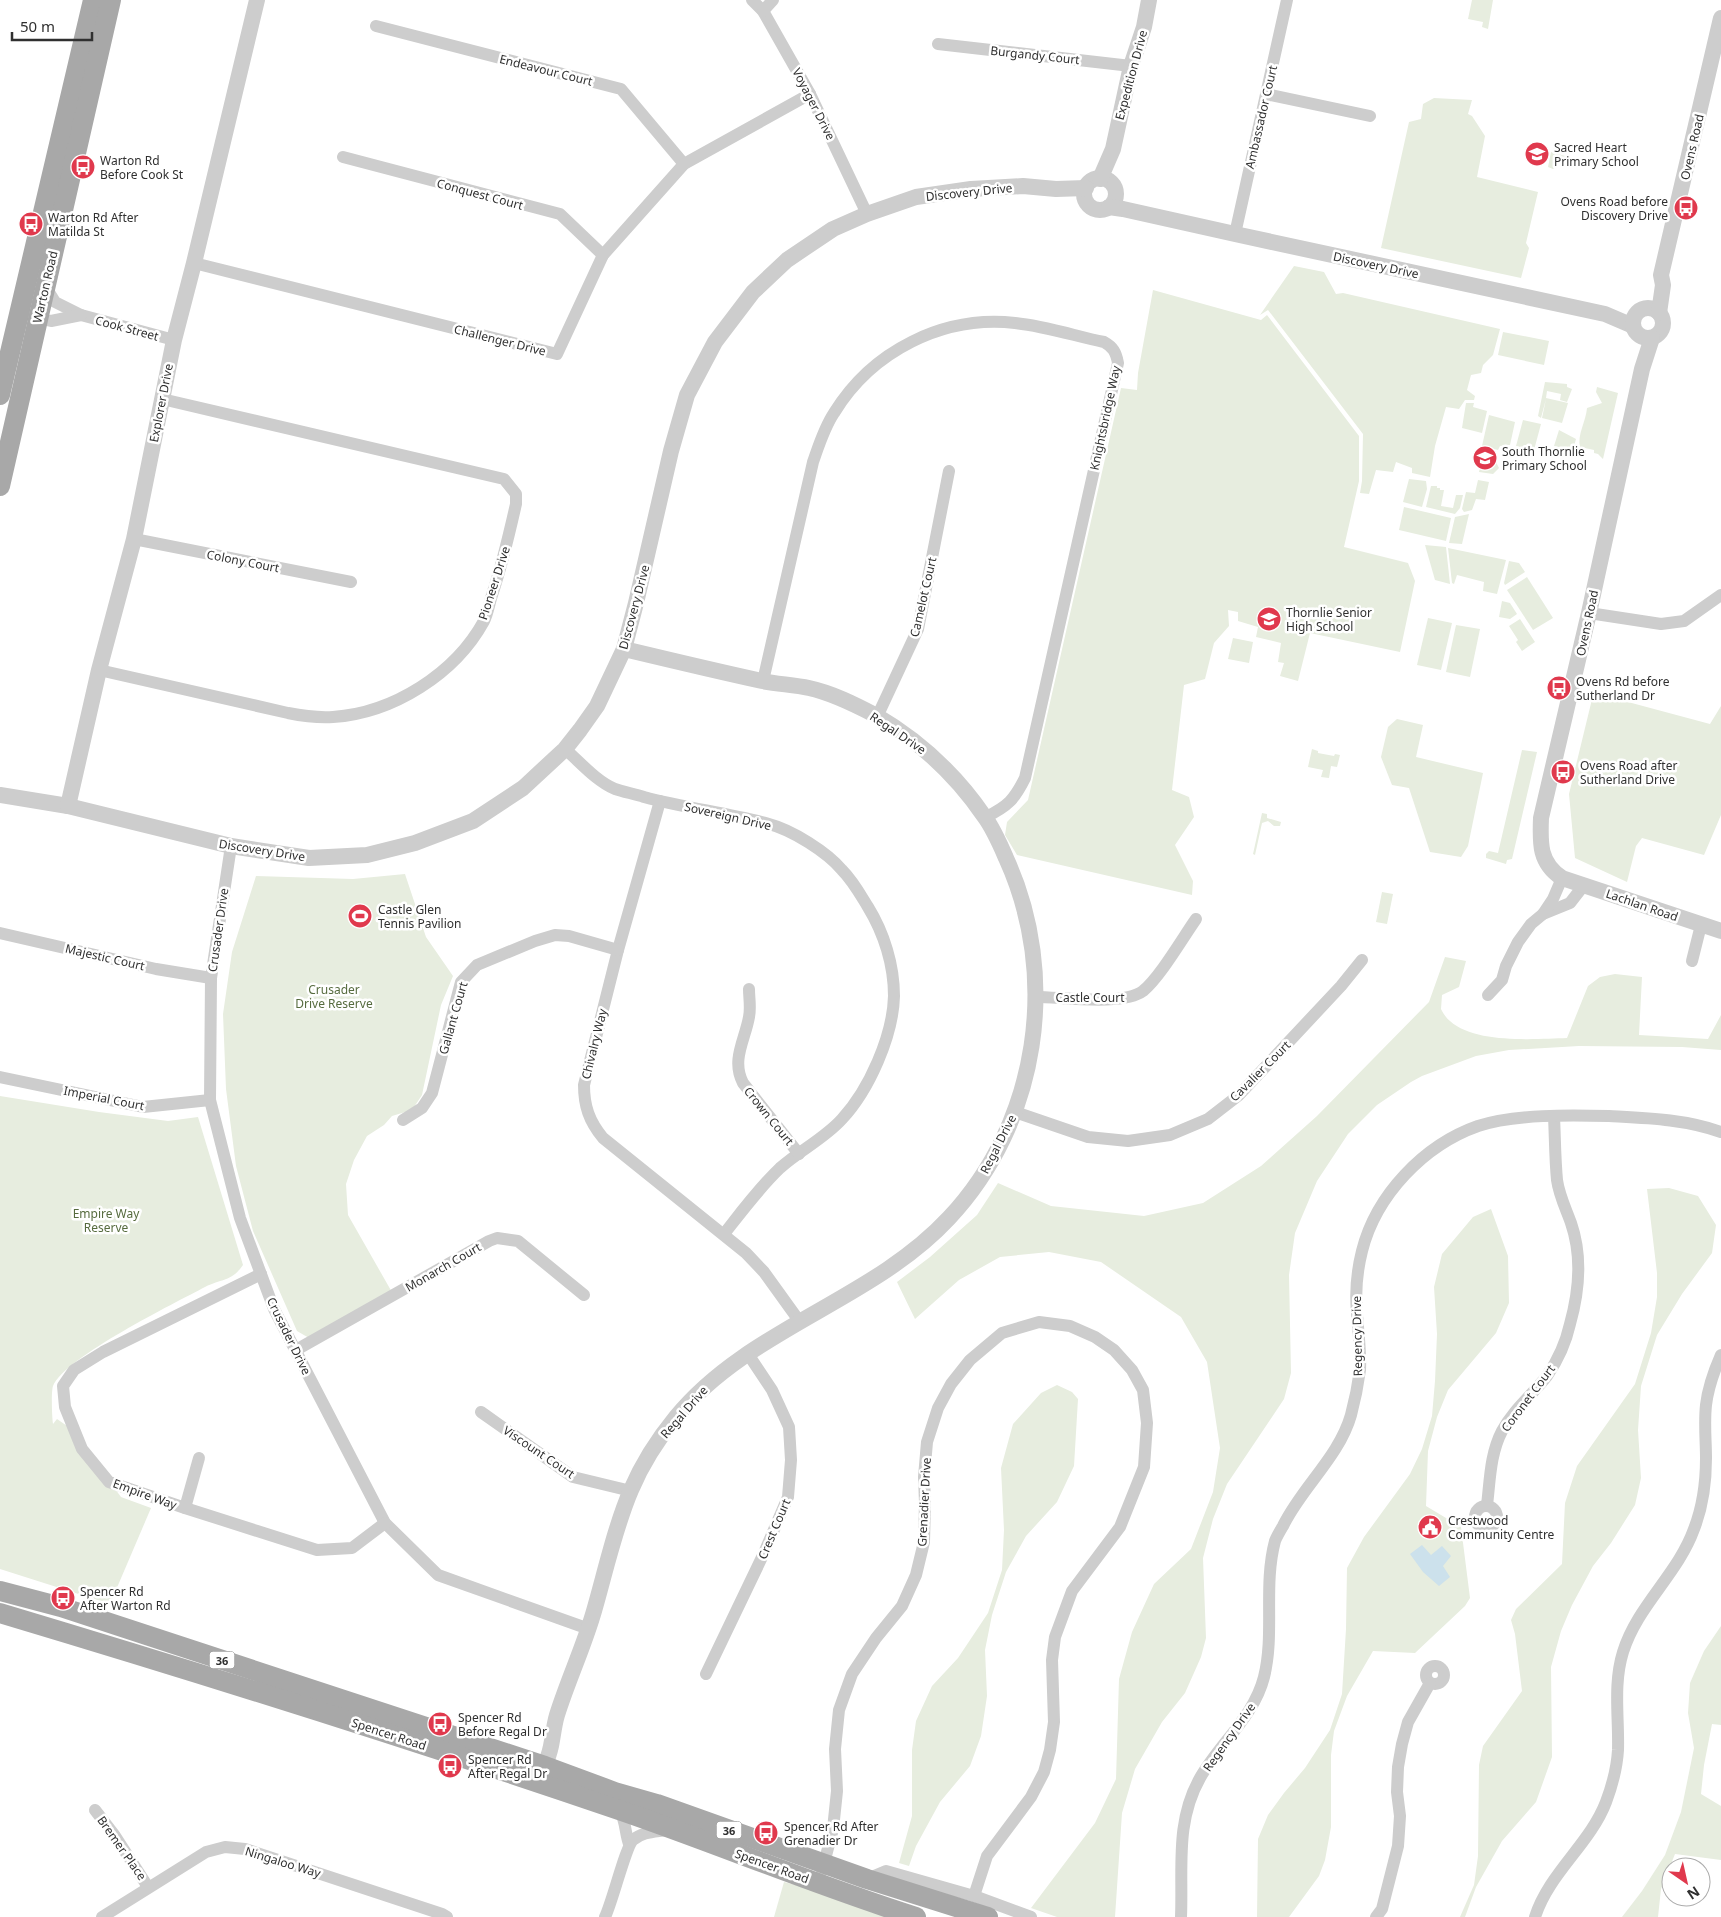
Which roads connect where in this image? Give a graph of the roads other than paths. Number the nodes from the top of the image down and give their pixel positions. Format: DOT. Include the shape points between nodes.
graph roads {
  1 [pos="93,0"];
  2 [pos="110,0"];
  3 [pos="257,0"];
  4 [pos="752,0"];
  5 [pos="772,0"];
  6 [pos="1149,0"];
  7 [pos="1287,0"];
  8 [pos="763,11"];
  9 [pos="1721,18"];
  10 [pos="376,26"];
  11 [pos="938,44"];
  12 [pos="1131,66"];
  13 [pos="810,94"];
  14 [pos="1266,94"];
  15 [pos="1370,116"];
  16 [pos="343,157"];
  17 [pos="684,164"];
  18 [pos="1110,185"];
  19 [pos="1086,195"];
  20 [pos="1109,208"];
  21 [pos="867,214"];
  22 [pos="1148,214"];
  23 [pos="1235,234"];
  24 [pos="603,255"];
  25 [pos="194,263"];
  26 [pos="42,273"];
  27 [pos="81,315"];
  28 [pos="29,316"];
  29 [pos="1644,322"];
  30 [pos="23,339"];
  31 [pos="174,340"];
  32 [pos="0,396"];
  33 [pos="162,399"];
  34 [pos="4,457"];
  35 [pos="949,471"];
  36 [pos="0,486"];
  37 [pos="134,539"];
  38 [pos="352,582"];
  39 [pos="1721,595"];
  40 [pos="1589,613"];
  41 [pos="624,649"];
  42 [pos="99,670"];
  43 [pos="763,681"];
  44 [pos="877,717"];
  45 [pos="565,748"];
  46 [pos="0,794"];
  47 [pos="660,801"];
  48 [pos="68,806"];
  49 [pos="986,817"];
  50 [pos="230,846"];
  51 [pos="1562,878"];
  52 [pos="1584,885"];
  53 [pos="1543,914"];
  54 [pos="1196,919"];
  55 [pos="1701,925"];
  56 [pos="1721,931"];
  57 [pos="0,933"];
  58 [pos="618,950"];
  59 [pos="1362,960"];
  60 [pos="1692,961"];
  61 [pos="211,978"];
  62 [pos="748,989"];
  63 [pos="1488,995"];
  64 [pos="1036,997"];
  65 [pos="0,1077"];
  66 [pos="210,1100"];
  67 [pos="1015,1112"];
  68 [pos="1554,1116"];
  69 [pos="403,1120"];
  70 [pos="1721,1132"];
  71 [pos="799,1154"];
  72 [pos="724,1234"];
  73 [pos="261,1274"];
  74 [pos="584,1295"];
  75 [pos="800,1322"];
  76 [pos="296,1350"];
  77 [pos="748,1354"];
  78 [pos="1721,1355"];
  79 [pos="481,1412"];
  80 [pos="199,1458"];
  81 [pos="631,1491"];
  82 [pos="1487,1505"];
  83 [pos="185,1508"];
  84 [pos="385,1523"];
  85 [pos="0,1591"];
  86 [pos="0,1613"];
  87 [pos="0,1620"];
  88 [pos="31,1622"];
  89 [pos="589,1629"];
  90 [pos="135,1632"];
  91 [pos="185,1669"];
  92 [pos="706,1674"];
  93 [pos="1430,1683"];
  94 [pos="444,1732"];
  95 [pos="488,1767"];
  96 [pos="536,1773"];
  97 [pos="657,1804"];
  98 [pos="95,1810"];
  99 [pos="620,1811"];
  100 [pos="672,1829"];
  101 [pos="629,1844"];
  102 [pos="749,1858"];
  103 [pos="824,1864"];
  104 [pos="817,1883"];
  105 [pos="148,1887"];
  106 [pos="981,1913"];
  107 [pos="102,1917"];
  108 [pos="447,1917"];
  109 [pos="605,1917"];
  110 [pos="916,1917"];
  111 [pos="1031,1917"];
  112 [pos="1181,1917"];
  113 [pos="1376,1917"];
  114 [pos="1535,1917"];
  1 -- 26 [label="main road, Warton Road"];
  2 -- 26 [label="main road, Warton Road"];
  3 -- 25 [label="street, Explorer Drive"];
  4 -- 8 [label="street, Voyager Drive"];
  5 -- 8 [label="street"];
  6 -- 12 [label="street, Expedition Drive"];
  7 -- 14 [label="street, Ambassador Court"];
  8 -- 13 [label="street, Voyager Drive"];
  9 -- 29 [label="street, Ovens Road" via="1661,275 1663,285"];
  10 -- 17 [label="street, Endeavour Court" via="621,89"];
  11 -- 12 [label="street, Burgandy Court"];
  12 -- 18 [label="street, Expedition Drive" via="1113,149"];
  13 -- 17 [label="street, Challenger Drive"];
  13 -- 21 [label="street, Voyager Drive"];
  14 -- 15 [label="street"];
  14 -- 23 [label="street, Ambassador Court"];
  16 -- 24 [label="street, Conquest Court" via="560,214"];
  17 -- 24 [label="street, Challenger Drive"];
  18 -- 19 [label="street" via="1092,181"];
  18 -- 20 [label="street" via="1115,200"];
  18 -- 22 [label="street, Discovery Drive"];
  19 -- 20 [label="street, Discovery Drive" via="1090,206 1099,210"];
  19 -- 21 [label="street, Discovery Drive" via="1023,186 971,189 916,197"];
  20 -- 22 [label="street, Discovery Drive"];
  21 -- 41 [label="street, Discovery Drive" via="833,229 787,260 753,292 715,342 688,396 671,452"];
  22 -- 23 [label="street, Discovery Drive"];
  23 -- 29 [label="street, Discovery Drive"];
  24 -- 25 [label="street, Challenger Drive" via="557,354"];
  25 -- 31 [label="street, Explorer Drive"];
  26 -- 27 [label="street, Cook Street" via="55,302"];
  26 -- 28 [label="main road, Warton Road"];
  27 -- 28 [label="street, Cook Street" via="51,321"];
  27 -- 31 [label="street, Cook Street"];
  28 -- 30 [label="main road, Warton Road"];
  29 -- 40 [label="street, Ovens Road" via="1642,369"];
  30 -- 32 [label="main road, Warton Road"];
  30 -- 34 [label="main road, Warton Road"];
  31 -- 33 [label="street, Explorer Drive"];
  33 -- 37 [label="street, Explorer Drive"];
  33 -- 42 [label="street, Pioneer Drive" via="504,479 516,494 516,504 502,567 484,620 451,664 425,684 394,701 363,712 310,717"];
  34 -- 36 [label="main road, Warton Road"];
  35 -- 44 [label="street, Camelot Court" via="918,628"];
  37 -- 38 [label="street, Colony Court"];
  37 -- 42 [label="street, Explorer Drive"];
  39 -- 40 [label="street" via="1684,621 1661,624"];
  40 -- 51 [label="street, Ovens Road" via="1541,818 1540,840 1544,858 1553,872"];
  41 -- 43 [label="street, Regal Drive"];
  41 -- 45 [label="street, Discovery Drive" via="597,706"];
  42 -- 48 [label="street, Explorer Drive"];
  43 -- 44 [label="street, Regal Drive" via="838,697"];
  43 -- 49 [label="street, Knightsbridge Way" via="813,462 833,413 863,376 908,343 948,329 985,322 1016,323 1112,346 1118,362 1025,778 1016,796"];
  44 -- 49 [label="street, Regal Drive" via="922,747"];
  45 -- 47 [label="street, Sovereign Drive" via="599,779 614,788"];
  45 -- 50 [label="street, Discovery Drive" via="523,788 474,821 415,843 367,855 309,858"];
  46 -- 48 [label="street, Discovery Drive"];
  47 -- 58 [label="street, Chivalry Way"];
  47 -- 71 [label="street, Sovereign Drive" via="771,824 804,841 841,868 882,931 894,996 889,1029 877,1063 861,1096 842,1120"];
  48 -- 50 [label="street, Discovery Drive"];
  49 -- 64 [label="street, Regal Drive" via="1022,897 1030,931"];
  50 -- 61 [label="street, Crusader Drive"];
  51 -- 52 [label="street, Lachlan Road"];
  51 -- 53 [label="street"];
  52 -- 53 [label="street" via="1570,903"];
  52 -- 55 [label="street, Lachlan Road"];
  53 -- 63 [label="street" via="1518,942 1502,980"];
  54 -- 64 [label="street, Castle Court" via="1142,992 1113,1000"];
  55 -- 56 [label="street, Lachlan Road"];
  55 -- 60 [label="street"];
  57 -- 61 [label="street, Majestic Court" via="156,969"];
  58 -- 69 [label="street, Gallant Court" via="555,935 477,965 461,982 432,1093 422,1108"];
  58 -- 72 [label="street, Chivalry Way" via="584,1085 588,1113 603,1138"];
  59 -- 67 [label="street, Cavalier Court" via="1239,1095 1208,1119 1170,1135 1128,1141 1088,1136"];
  61 -- 66 [label="street, Crusader Drive"];
  62 -- 71 [label="street, Crown Court" via="749,1016 737,1065 739,1075"];
  64 -- 67 [label="street, Regal Drive" via="1030,1060"];
  65 -- 66 [label="street, Imperial Court" via="143,1108"];
  66 -- 73 [label="street, Crusader Drive" via="240,1218"];
  67 -- 75 [label="street, Regal Drive" via="985,1173 942,1226 894,1265"];
  68 -- 70 [label="street, Regency Drive" via="1656,1119 1706,1126"];
  68 -- 82 [label="street, Coronet Court" via="1558,1181 1562,1202 1572,1225 1579,1268 1576,1300 1560,1354 1502,1432 1492,1461"];
  68 -- 112 [label="street, Regency Drive" via="1479,1126 1443,1144 1390,1192 1373,1220 1362,1250 1356,1282 1360,1369 1350,1418 1335,1449 1289,1513 1275,1540 1270,1581 1270,1653 1263,1682 1249,1710 1212,1759 1190,1799 1181,1838"];
  71 -- 72 [label="street, Sovereign Drive" via="781,1167 753,1196"];
  72 -- 75 [label="street, Chivalry Way" via="764,1272"];
  73 -- 76 [label="street, Crusader Drive" via="274,1309"];
  73 -- 83 [label="street, Empire Way" via="103,1352 74,1370 63,1386 65,1407 82,1449 109,1482"];
  74 -- 76 [label="street, Monarch Court" via="518,1241 498,1238 489,1240"];
  75 -- 77 [label="street, Regal Drive"];
  76 -- 84 [label="street, Crusader Drive"];
  77 -- 81 [label="street, Regal Drive" via="698,1392 675,1418"];
  77 -- 92 [label="street, Crest Court" via="772,1390 789,1427 788,1497"];
  78 -- 114 [label="street" via="1710,1382 1706,1406 1706,1480 1694,1529 1683,1552 1629,1635 1622,1655 1618,1679 1618,1752 1606,1802 1594,1826 1558,1872"];
  79 -- 81 [label="street, Viscount Court" via="572,1477"];
  80 -- 83 [label="street"];
  81 -- 89 [label="street, Regal Drive"];
  83 -- 84 [label="street, Empire Way" via="317,1550 352,1548"];
  84 -- 89 [label="street, Crusader Drive" via="438,1575"];
  85 -- 90 [label="main road, Spencer Road / 36"];
  86 -- 88 [label="main road, Spencer Road / 36"];
  87 -- 88 [label="main road" via="11,1624"];
  88 -- 91 [label="main road, Spencer Road / 36"];
  89 -- 96 [label="street, Regal Drive" via="556,1718 550,1751"];
  90 -- 91 [label="main road" via="137,1644"];
  90 -- 94 [label="main road, Spencer Road / 36"];
  91 -- 95 [label="main road, Spencer Road / 36"];
  93 -- 113 [label="street" via="1408,1722 1402,1744 1397,1792 1400,1816 1398,1846 1382,1909"];
  94 -- 95 [label="main road" via="456,1747 484,1757"];
  94 -- 96 [label="main road, Spencer Road / 36"];
  95 -- 96 [label="main road, Spencer Road / 36"];
  96 -- 97 [label="main road, Spencer Road / 36"];
  96 -- 99 [label="main road, Spencer Road / 36"];
  97 -- 102 [label="main road" via="666,1815 754,1848 756,1854"];
  97 -- 103 [label="main road, Spencer Road / 36"];
  98 -- 105 [label="street, Bremer Place"];
  99 -- 100 [label="main road, Spencer Road / 36"];
  99 -- 101 [label="street"];
  100 -- 101 [label="street" via="645,1834"];
  100 -- 102 [label="main road, Spencer Road / 36"];
  101 -- 109 [label="street"];
  102 -- 104 [label="main road, Spencer Road / 36"];
  103 -- 104 [label="street, Grenadier Drive"];
  103 -- 106 [label="main road, Spencer Road / 36"];
  103 -- 106 [label="street, Grenadier Drive" via="836,1801 835,1749 839,1710 852,1674 902,1606 916,1575 924,1542 927,1442 938,1408 970,1360 1002,1333 1039,1322 1070,1326 1095,1336 1114,1350 1132,1370 1143,1390 1147,1423 1144,1468 1120,1527 1072,1591 1055,1636 1052,1660 1054,1722 1050,1750 1044,1772 1031,1797 987,1856"];
  104 -- 110 [label="main road, Spencer Road / 36"];
  105 -- 107 [label="street, Ningaloo Way"];
  105 -- 108 [label="street, Ningaloo Way" via="206,1852 225,1847 245,1849"];
  106 -- 111 [label="street, Spencer Road"];
}
